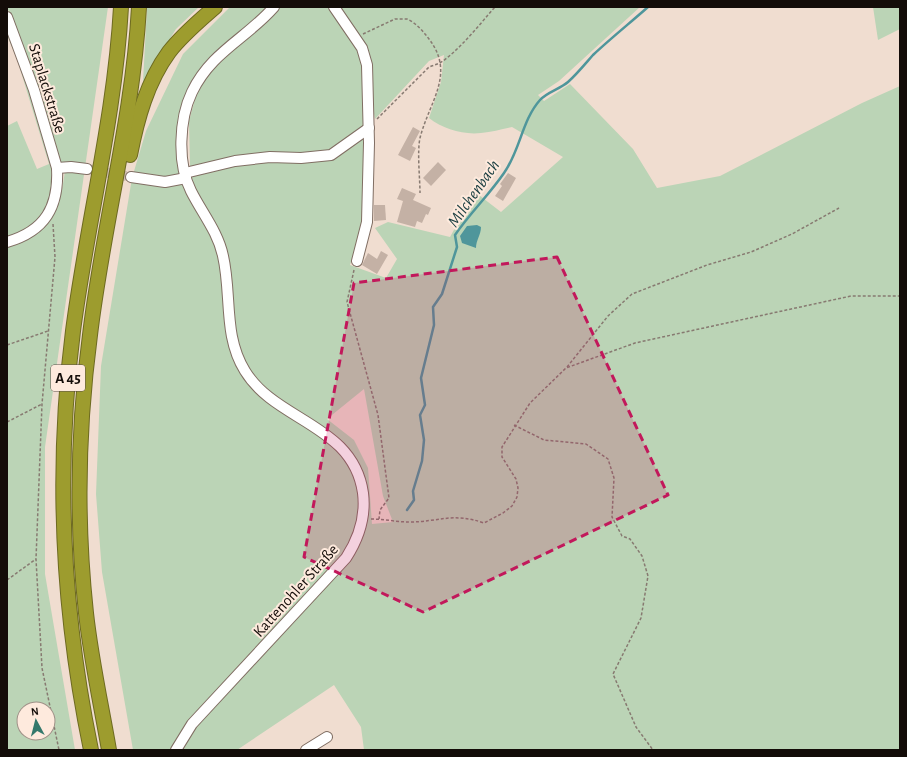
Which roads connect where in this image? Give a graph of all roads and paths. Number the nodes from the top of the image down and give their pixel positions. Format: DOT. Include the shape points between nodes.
graph roads {
  1 [pos="121,7"];
  2 [pos="139,7"];
  3 [pos="215,7"];
  4 [pos="274,7"];
  5 [pos="334,7"];
  6 [pos="495,7"];
  7 [pos="7,17"];
  8 [pos="354,36"];
  9 [pos="442,63"];
  10 [pos="370,128"];
  11 [pos="57,168"];
  12 [pos="87,169"];
  13 [pos="186,176"];
  14 [pos="131,177"];
  15 [pos="420,193"];
  16 [pos="113,197"];
  17 [pos="839,208"];
  18 [pos="47,215"];
  19 [pos="7,242"];
  20 [pos="357,261"];
  21 [pos="900,296"];
  22 [pos="48,331"];
  23 [pos="7,345"];
  24 [pos="566,368"];
  25 [pos="42,404"];
  26 [pos="7,422"];
  27 [pos="514,425"];
  28 [pos="36,559"];
  29 [pos="7,580"];
  30 [pos="327,737"];
  31 [pos="59,750"];
  32 [pos="91,750"];
  33 [pos="109,750"];
  34 [pos="176,750"];
  35 [pos="306,750"];
  36 [pos="653,750"];
  1 -- 32 [label="highway, A 45" via="110,111 73,330 64,428 62,507 68,614 79,693"];
  2 -- 16 [label="highway, A 45" via="130,100"];
  3 -- 16 [label="highway" via="191,28 160,66 139,117 124,183"];
  4 -- 13 [label="street, Kattenohler Straße" via="222,51 197,81 183,121 182,146"];
  5 -- 8 [label="street"];
  6 -- 9 [label="path"];
  7 -- 11 [label="street, Staplackstraße" via="34,90"];
  8 -- 9 [label="path" via="367,33 395,19 407,19 425,32"];
  8 -- 10 [label="street" via="362,48 367,66"];
  9 -- 10 [label="path" via="429,67"];
  9 -- 15 [label="path" via="440,82 420,140"];
  10 -- 13 [label="street" via="332,155 301,158 270,156 236,161"];
  10 -- 20 [label="street" via="367,222"];
  11 -- 12 [label="street"];
  11 -- 18 [label="street, Staplackstraße" via="55,197"];
  13 -- 14 [label="street" via="165,182"];
  13 -- 34 [label="street, Kattenohler Straße" via="190,190 220,244 226,272 232,339 239,362 250,380 263,393 326,434 344,451 358,473 364,507 357,539 346,558 192,724"];
  16 -- 33 [label="highway, A 45" via="90,332 80,466 80,525 86,612"];
  17 -- 24 [label="path" via="792,234 751,252 632,294 608,316"];
  18 -- 19 [label="street, Staplackstraße" via="34,230"];
  18 -- 22 [label="path" via="52,224 55,257"];
  20 -- 27 [label="path" via="347,302 378,415 388,498 380,510 379,519 410,522 449,517 484,523 503,514 517,497 516,479 502,457 502,447"];
  21 -- 24 [label="path" via="851,296 635,343"];
  22 -- 23 [label="path"];
  22 -- 25 [label="path"];
  24 -- 27 [label="path" via="530,403"];
  25 -- 26 [label="path"];
  25 -- 28 [label="path"];
  27 -- 36 [label="path" via="544,440 586,444 608,459 614,478 612,517 622,536 630,539 642,556 648,576 641,618 613,674 636,727"];
  28 -- 29 [label="path"];
  28 -- 31 [label="path" via="42,668"];
  30 -- 35 [label="street"];
}
